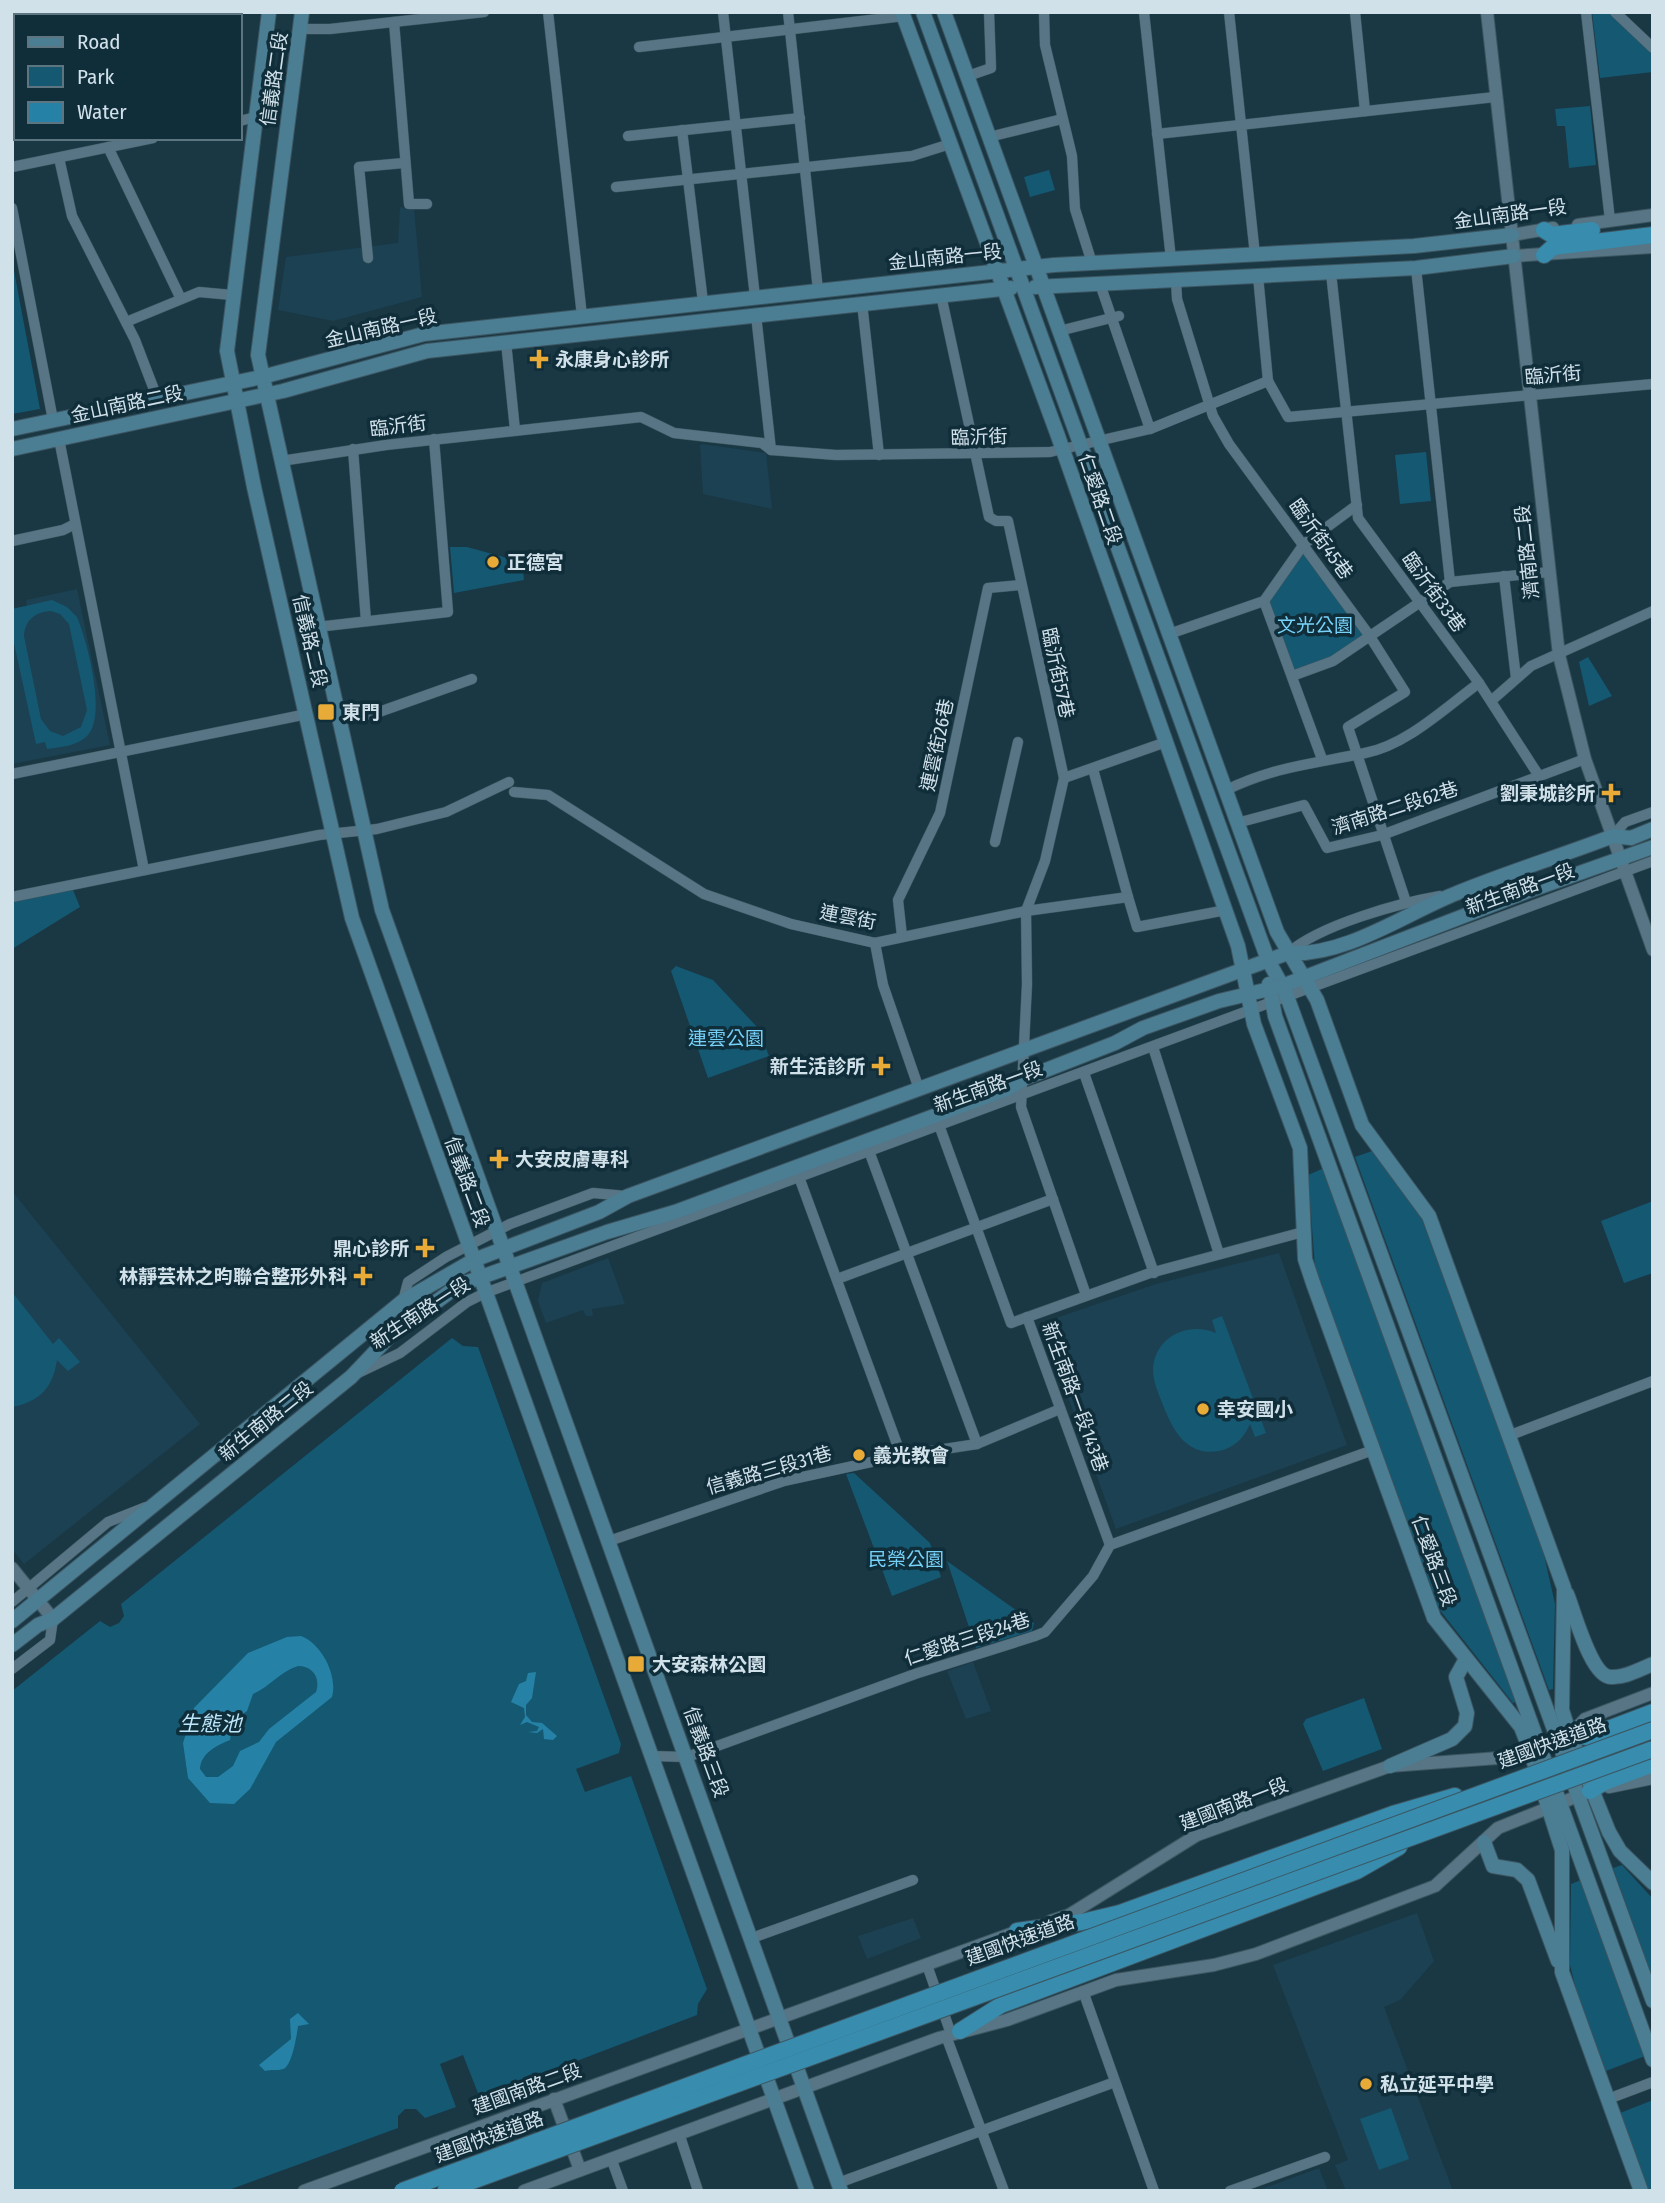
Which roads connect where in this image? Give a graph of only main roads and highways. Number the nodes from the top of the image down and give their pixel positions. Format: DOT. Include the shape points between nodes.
graph roads {
  1 [pos="269,12"];
  2 [pos="302,12"];
  3 [pos="923,12"];
  4 [pos="944,12"];
  5 [pos="903,14"];
  6 [pos="1653,224"];
  7 [pos="1607,229"];
  8 [pos="1544,230"];
  9 [pos="1512,235"];
  10 [pos="1653,235"];
  11 [pos="1544,254"];
  12 [pos="1514,256"];
  13 [pos="1036,267"];
  14 [pos="1016,268"];
  15 [pos="995,270"];
  16 [pos="1023,287"];
  17 [pos="1042,287"];
  18 [pos="1002,288"];
  19 [pos="255,378"];
  20 [pos="232,384"];
  21 [pos="266,394"];
  22 [pos="250,397"];
  23 [pos="235,401"];
  24 [pos="12,429"];
  25 [pos="12,449"];
  26 [pos="1653,830"];
  27 [pos="1653,847"];
  28 [pos="1288,953"];
  29 [pos="1268,960"];
  30 [pos="1244,969"];
  31 [pos="1307,983"];
  32 [pos="1279,994"];
  33 [pos="1250,1003"];
  34 [pos="502,1249"];
  35 [pos="474,1260"];
  36 [pos="512,1275"];
  37 [pos="479,1277"];
  38 [pos="1564,1588"];
  39 [pos="12,1621"];
  40 [pos="12,1645"];
  41 [pos="1466,1659"];
  42 [pos="1653,1664"];
  43 [pos="1651,1713"];
  44 [pos="1653,1730"];
  45 [pos="1564,1737"];
  46 [pos="1535,1748"];
  47 [pos="1652,1764"];
  48 [pos="1390,1766"];
  49 [pos="1508,1781"];
  50 [pos="1584,1793"];
  51 [pos="1554,1804"];
  52 [pos="1425,1832"];
  53 [pos="1484,1842"];
  54 [pos="1653,1883"];
  55 [pos="1017,1931"];
  56 [pos="1562,1972"];
  57 [pos="1653,2001"];
  58 [pos="952,2034"];
  59 [pos="1653,2060"];
  60 [pos="840,2187"];
  61 [pos="402,2191"];
  62 [pos="445,2191"];
  63 [pos="807,2191"];
  64 [pos="1642,2191"];
  1 -- 20 [label="main road, 信義路二段" via="226,351"];
  2 -- 19 [label="main road, 信義路二段"];
  3 -- 14 [label="main road, 仁愛路二段"];
  4 -- 13 [label="main road, 仁愛路二段"];
  5 -- 15 [label="main road, 仁愛路二段"];
  6 -- 7 [label="highway"];
  7 -- 8 [label="highway" via="1552,235"];
  7 -- 10 [label="highway"];
  7 -- 11 [label="highway"];
  9 -- 13 [label="main road, 金山南路一段" via="1414,246"];
  12 -- 17 [label="main road, 金山南路一段" via="1416,268"];
  13 -- 14 [label="main road, 金山南路一段"];
  13 -- 17 [label="main road, 仁愛路二段"];
  14 -- 15 [label="main road, 金山南路一段"];
  14 -- 16 [label="main road, 仁愛路二段"];
  15 -- 18 [label="main road, 仁愛路二段"];
  15 -- 19 [label="main road, 金山南路一段" via="424,334"];
  16 -- 17 [label="main road, 金山南路一段"];
  16 -- 18 [label="main road, 金山南路一段"];
  16 -- 29 [label="main road, 仁愛路二段"];
  17 -- 28 [label="main road, 仁愛路二段"];
  18 -- 21 [label="main road, 金山南路一段" via="427,351"];
  18 -- 30 [label="main road, 仁愛路二段"];
  19 -- 20 [label="main road, 金山南路二段"];
  19 -- 21 [label="main road, 信義路二段"];
  20 -- 23 [label="main road, 信義路二段"];
  20 -- 24 [label="main road, 金山南路二段"];
  21 -- 22 [label="main road, 金山南路一段"];
  21 -- 34 [label="main road, 信義路二段" via="382,909"];
  22 -- 23 [label="main road, 金山南路二段"];
  23 -- 25 [label="main road, 金山南路二段"];
  23 -- 35 [label="main road, 信義路二段" via="352,918"];
  26 -- 28 [label="main road, 新生南路一段" via="1631,838 1612,836 1311,954"];
  27 -- 31 [label="main road, 新生南路一段" via="1623,865"];
  28 -- 29 [label="main road, 新生南路一段"];
  28 -- 31 [label="main road"];
  29 -- 30 [label="main road, 新生南路一段"];
  29 -- 32 [label="main road, 仁愛路二段"];
  30 -- 33 [label="main road, 仁愛路二段"];
  30 -- 34 [label="main road, 新生南路一段" via="628,1196 599,1212"];
  31 -- 32 [label="main road, 新生南路一段"];
  31 -- 38 [label="main road" via="1362,1125 1429,1216"];
  32 -- 33 [label="main road, 新生南路一段"];
  32 -- 45 [label="main road"];
  32 -- 46 [label="main road, 仁愛路三段"];
  33 -- 36 [label="main road, 新生南路一段" via="1219,1001 1143,1028 1022,1087 675,1212 607,1232"];
  33 -- 41 [label="main road, 仁愛路三段" via="1300,1148 1305,1259 1434,1618"];
  34 -- 35 [label="main road, 新生南路二段"];
  34 -- 36 [label="main road, 信義路三段"];
  35 -- 37 [label="main road"];
  35 -- 39 [label="main road, 新生南路二段" via="403,1301"];
  36 -- 37 [label="main road, 新生南路二段"];
  36 -- 60 [label="main road, 信義路三段"];
  37 -- 40 [label="main road, 新生南路二段" via="453,1289 390,1336 351,1377 53,1619"];
  37 -- 63 [label="main road" via="651,1756 756,2028 774,2098"];
  38 -- 42 [label="main road" via="1602,1674 1622,1676"];
  38 -- 45 [label="main road"];
  41 -- 46 [label="main road, 仁愛路三段"];
  41 -- 48 [label="main road" via="1456,1677 1465,1726 1452,1739"];
  43 -- 45 [label="highway" via="1587,1737"];
  44 -- 49 [label="highway, 建國快速道路, bridge"];
  45 -- 50 [label="main road"];
  46 -- 51 [label="main road, 仁愛路三段"];
  47 -- 50 [label="highway"];
  47 -- 52 [label="highway, 建國快速道路, bridge"];
  49 -- 55 [label="highway, bridge" via="1393,1814 1082,1923"];
  49 -- 61 [label="highway, 建國快速道路, bridge"];
  50 -- 54 [label="main road" via="1620,1851"];
  50 -- 57 [label="main road"];
  51 -- 56 [label="main road, 仁愛路三段" via="1562,1850"];
  51 -- 59 [label="main road, 仁愛路三段"];
  52 -- 58 [label="highway, bridge" via="1357,1871 1001,2005"];
  52 -- 62 [label="highway, 建國快速道路, bridge"];
  53 -- 56 [label="main road" via="1493,1866 1517,1870 1528,1880"];
  56 -- 64 [label="main road, 仁愛路三段"];
}
